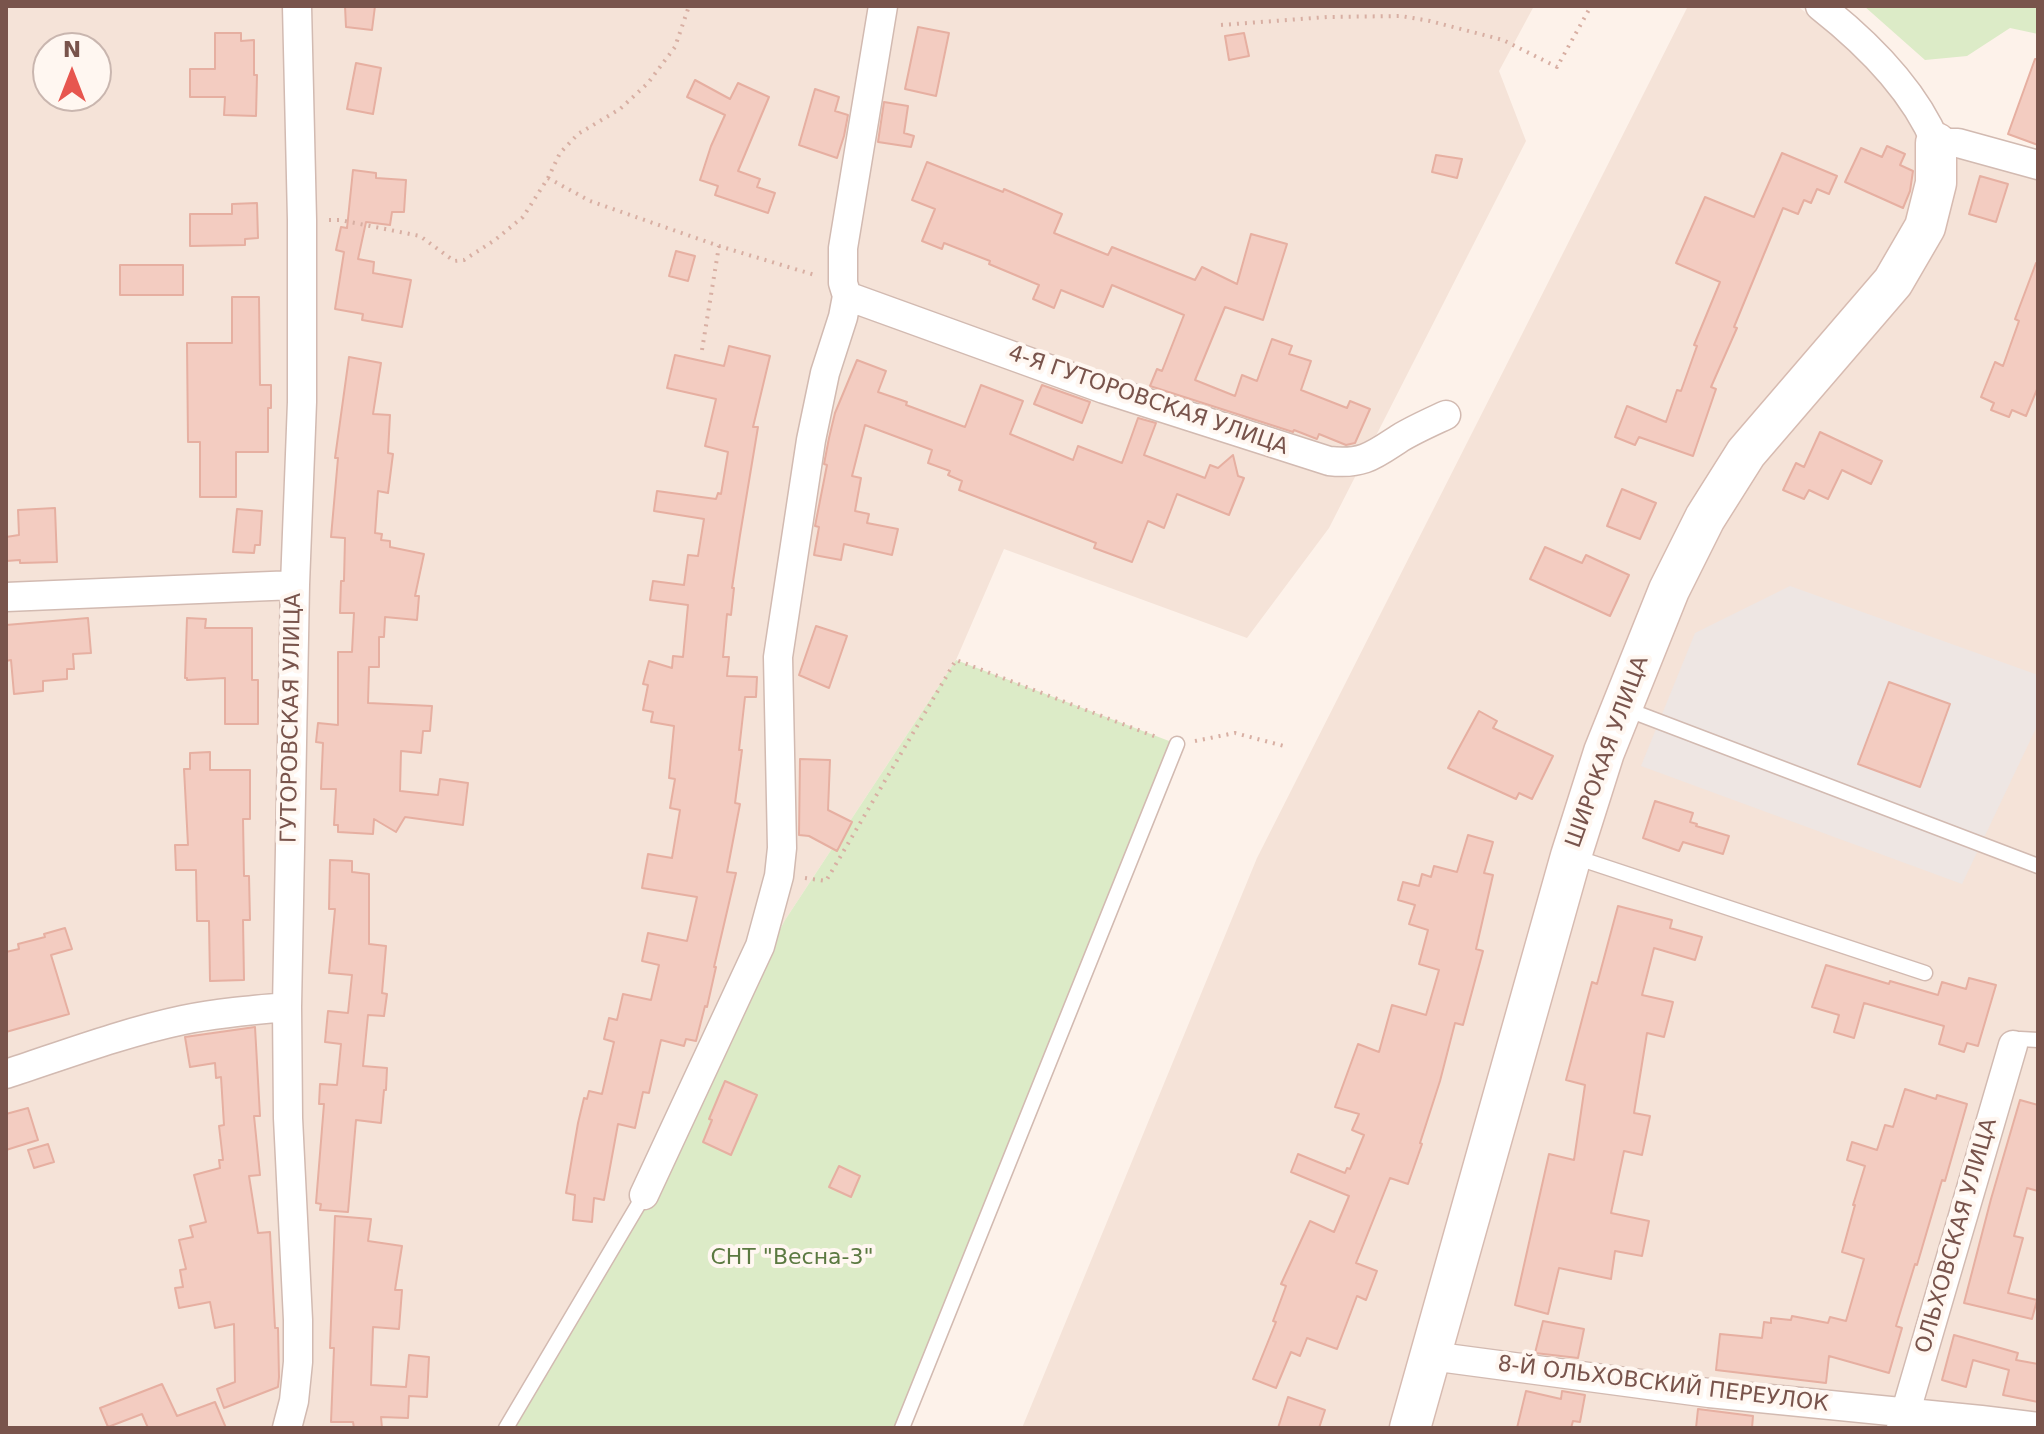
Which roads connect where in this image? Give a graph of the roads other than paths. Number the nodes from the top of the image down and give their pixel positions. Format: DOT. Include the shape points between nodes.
graph roads {
  1 [pos="297,6"];
  2 [pos="883,6"];
  3 [pos="1820,6"];
  4 [pos="1936,143"];
  5 [pos="2038,165"];
  6 [pos="845,290"];
  7 [pos="1446,415"];
  8 [pos="295,585"];
  9 [pos="6,597"];
  10 [pos="1622,708"];
  11 [pos="1177,744"];
  12 [pos="1571,856"];
  13 [pos="2038,866"];
  14 [pos="1925,973"];
  15 [pos="287,1007"];
  16 [pos="2026,1042"];
  17 [pos="6,1074"];
  18 [pos="644,1195"];
  19 [pos="1431,1356"];
  20 [pos="1903,1421"];
  21 [pos="2038,1427"];
  22 [pos="287,1428"];
  23 [pos="506,1428"];
  24 [pos="902,1428"];
  25 [pos="1410,1428"];
  1 -- 8 [label="street, ГУТОРОВСКАЯ УЛИЦА" via="302,402"];
  2 -- 6 [label="street" via="843,248"];
  3 -- 4 [label="street" via="1854,33 1905,90"];
  4 -- 5 [label="street" via="1958,143"];
  4 -- 10 [label="street, ШИРОКАЯ УЛИЦА" via="1936,183 1925,227 1893,282 1746,453 1705,518 1669,590"];
  6 -- 7 [label="street, 4-Я ГУТОРОВСКАЯ УЛИЦА" via="1104,389 1329,461 1347,463 1376,455"];
  6 -- 18 [label="street" via="843,317 811,440 778,657 779,876 760,946"];
  8 -- 9 [label="street"];
  8 -- 15 [label="street, ГУТОРОВСКАЯ УЛИЦА"];
  10 -- 12 [label="street, ШИРОКАЯ УЛИЦА"];
  10 -- 13 [label="lane"];
  11 -- 24 [label="lane"];
  12 -- 14 [label="lane"];
  12 -- 19 [label="street, ШИРОКАЯ УЛИЦА"];
  15 -- 17 [label="street" via="183,1020"];
  15 -- 22 [label="street, ГУТОРОВСКАЯ УЛИЦА" via="298,1320 297,1375"];
  16 -- 20 [label="street, ОЛЬХОВСКАЯ УЛИЦА"];
  18 -- 23 [label="lane"];
  19 -- 20 [label="street, 8-Й ОЛЬХОВСКИЙ ПЕРЕУЛОК"];
  19 -- 25 [label="street, ШИРОКАЯ УЛИЦА"];
  20 -- 21 [label="street, 8-Й ОЛЬХОВСКИЙ ПЕРЕУЛОК" via="1981,1420"];
}
